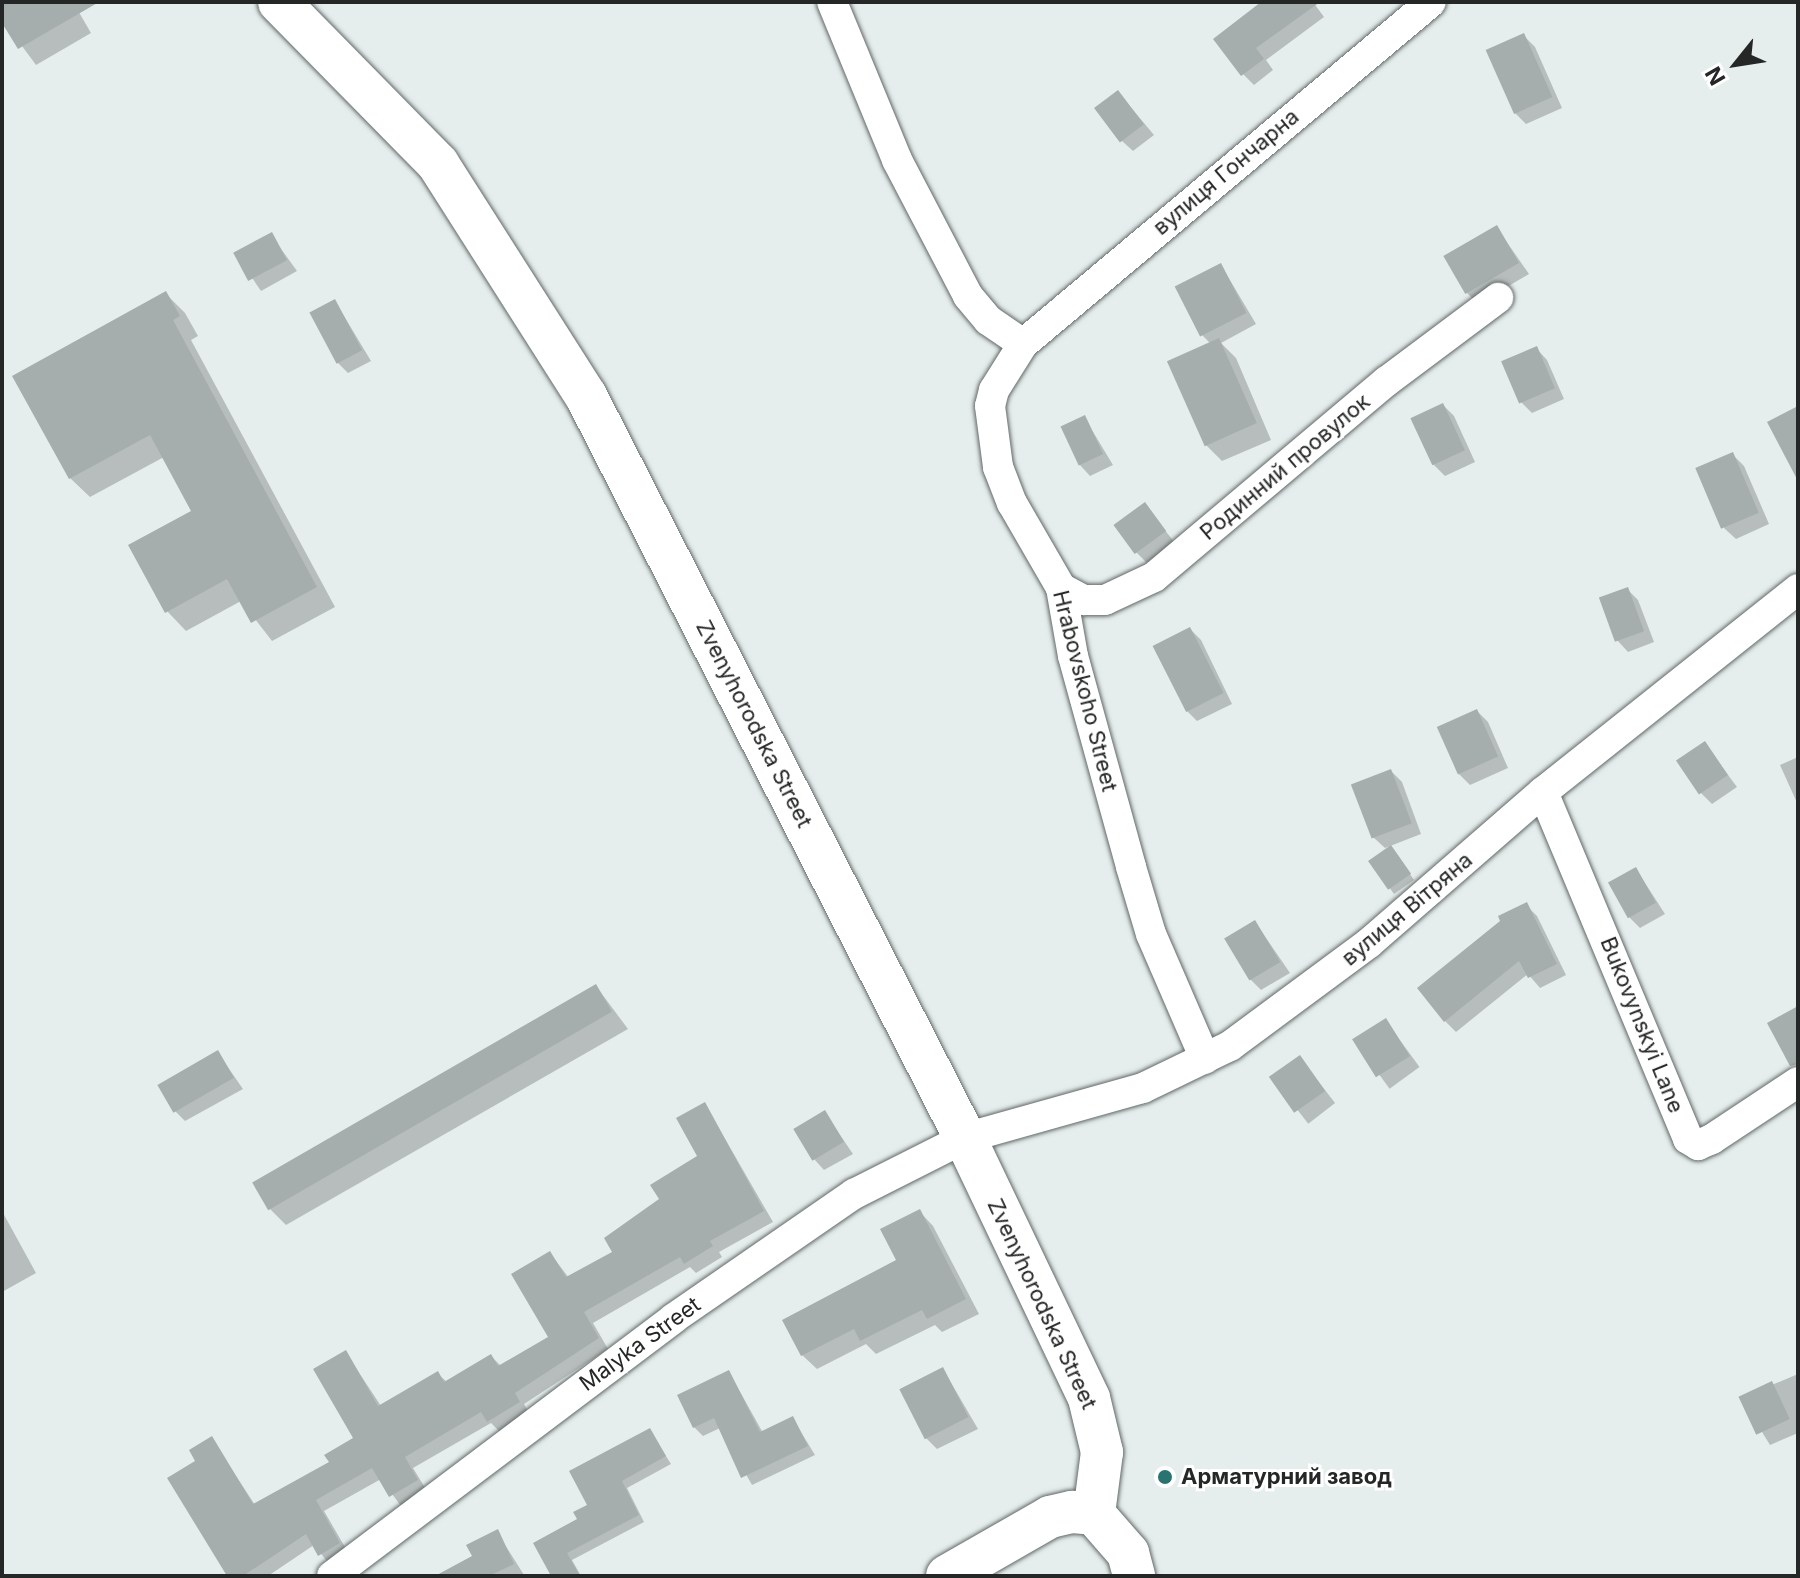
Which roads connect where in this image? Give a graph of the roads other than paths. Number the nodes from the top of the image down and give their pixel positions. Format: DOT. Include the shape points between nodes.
graph roads {
  1 [pos="279,2"];
  2 [pos="832,2"];
  3 [pos="1431,2"];
  4 [pos="1498,298"];
  5 [pos="1023,344"];
  6 [pos="1061,588"];
  7 [pos="1798,589"];
  8 [pos="1543,792"];
  9 [pos="1205,1059"];
  10 [pos="1798,1082"];
  11 [pos="965,1138"];
  12 [pos="1094,1514"];
  13 [pos="332,1576"];
  14 [pos="947,1576"];
  15 [pos="1134,1576"];
  1 -- 11 [label="street, Zvenyhorodska Street" via="438,164 586,396"];
  2 -- 5 [label="street" via="897,160 968,296 988,320"];
  3 -- 5 [label="street, вулиця Гончарна"];
  4 -- 6 [label="street, Родинний провулок" via="1387,381 1154,577 1105,600 1084,600"];
  5 -- 6 [label="street, Hrabovskoho Street" via="994,390 993,445 1012,503"];
  6 -- 9 [label="street, Hrabovskoho Street" via="1073,656 1151,934"];
  7 -- 8 [label="street, вулиця Вітряна"];
  8 -- 9 [label="street, вулиця Вітряна" via="1369,943 1263,1023"];
  8 -- 10 [label="street, Bukovynskyi Lane" via="1688,1139 1698,1145 1712,1139"];
  9 -- 11 [label="street, вулиця Вітряна" via="1143,1088"];
  11 -- 12 [label="street, Zvenyhorodska Street" via="1089,1398 1102,1452"];
  11 -- 13 [label="street, Malyka Street" via="854,1194 674,1318"];
  12 -- 14 [label="street" via="1050,1517"];
  12 -- 15 [label="street" via="1128,1553"];
}
